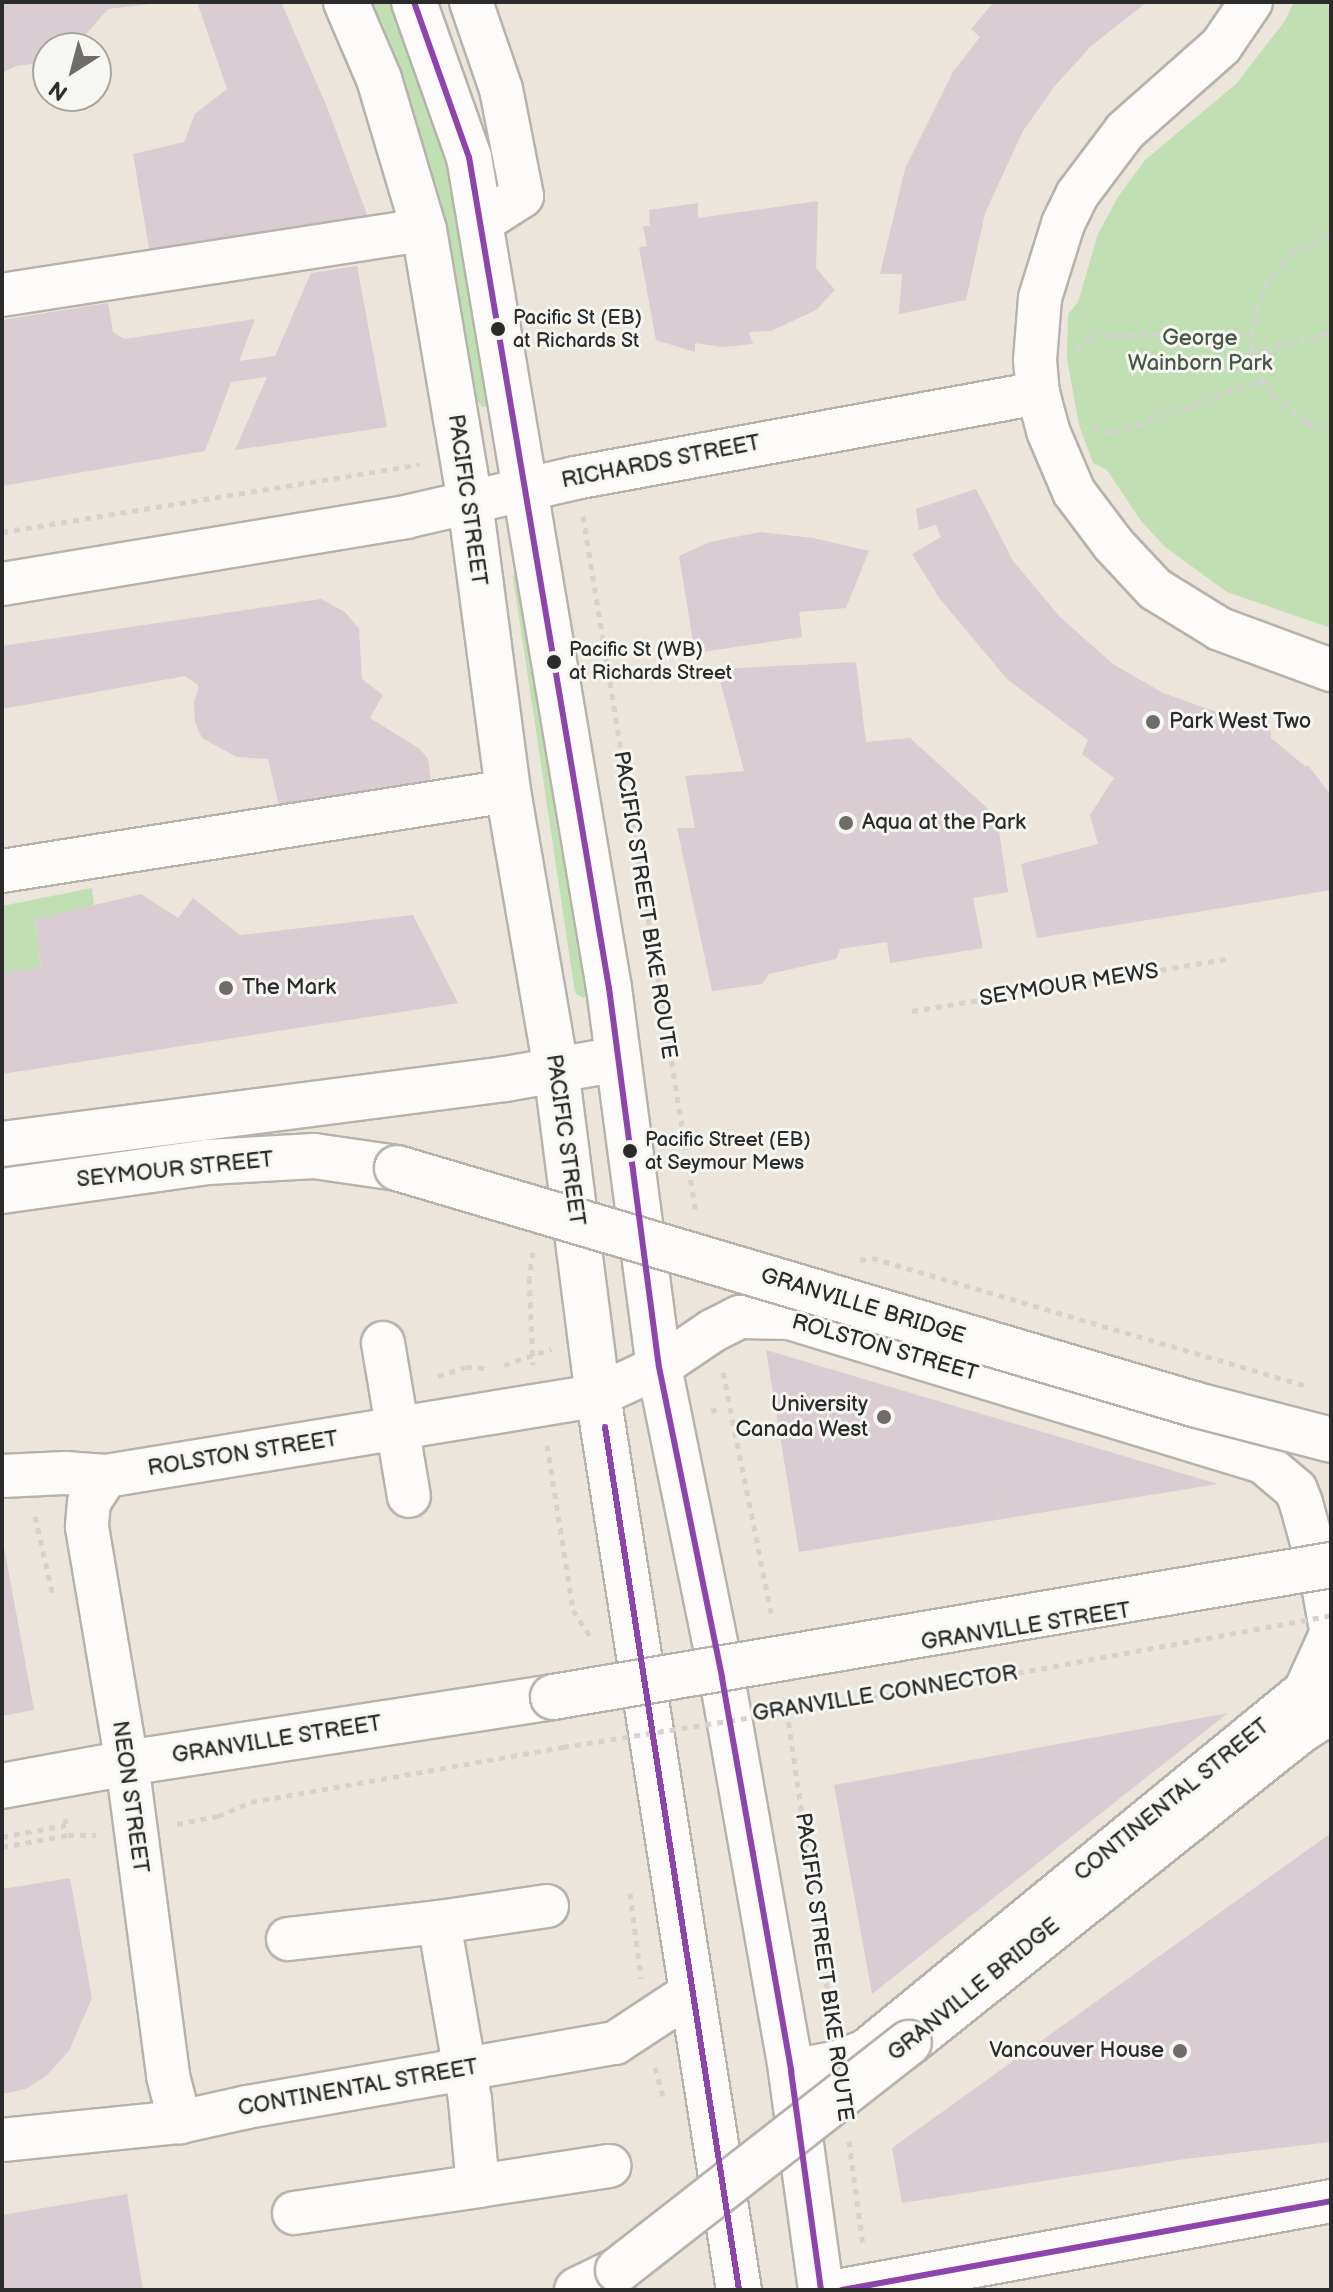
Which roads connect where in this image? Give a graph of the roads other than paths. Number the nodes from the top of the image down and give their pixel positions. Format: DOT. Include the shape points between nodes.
graph roads {
  1 [pos="346,2"];
  2 [pos="414,2"];
  3 [pos="471,2"];
  4 [pos="1251,2"];
  5 [pos="480,223"];
  6 [pos="424,230"];
  7 [pos="2,295"];
  8 [pos="1038,393"];
  9 [pos="525,489"];
  10 [pos="470,502"];
  11 [pos="2,584"];
  12 [pos="1331,670"];
  13 [pos="508,791"];
  14 [pos="2,871"];
  15 [pos="618,1059"];
  16 [pos="556,1069"];
  17 [pos="2,1144"];
  18 [pos="397,1168"];
  19 [pos="2,1191"];
  20 [pos="383,1343"];
  21 [pos="659,1367"];
  22 [pos="598,1395"];
  23 [pos="397,1429"];
  24 [pos="1331,1440"];
  25 [pos="2,1476"];
  26 [pos="106,1476"];
  27 [pos="409,1496"];
  28 [pos="1329,1584"];
  29 [pos="1331,1632"];
  30 [pos="722,1678"];
  31 [pos="1331,1711"];
  32 [pos="127,1763"];
  33 [pos="2,1786"];
  34 [pos="547,1906"];
  35 [pos="439,1922"];
  36 [pos="288,1939"];
  37 [pos="691,1982"];
  38 [pos="465,2070"];
  39 [pos="791,2071"];
  40 [pos="180,2122"];
  41 [pos="2,2140"];
  42 [pos="609,2166"];
  43 [pos="478,2186"];
  44 [pos="1331,2201"];
  45 [pos="294,2213"];
  46 [pos="577,2290"];
  47 [pos="739,2290"];
  48 [pos="821,2290"];
  49 [pos="842,2290"];
  1 -- 6 [label="main road, PACIFIC STREET" via="379,79"];
  2 -- 5 [label="main road" via="469,157"];
  3 -- 5 [label="street" via="501,89 522,196"];
  4 -- 8 [label="street" via="1221,46 1125,131 1077,195 1040,298"];
  5 -- 9 [label="main road"];
  6 -- 7 [label="street"];
  6 -- 10 [label="main road, PACIFIC STREET"];
  8 -- 9 [label="street, RICHARDS STREET"];
  8 -- 12 [label="street" via="1074,492 1155,589 1220,629"];
  9 -- 10 [label="street, RICHARDS STREET"];
  9 -- 15 [label="main road"];
  10 -- 11 [label="street, RICHARDS STREET"];
  10 -- 13 [label="main road, PACIFIC STREET"];
  13 -- 14 [label="street"];
  13 -- 16 [label="main road, PACIFIC STREET"];
  15 -- 16 [label="main road"];
  15 -- 21 [label="main road"];
  16 -- 17 [label="main road"];
  16 -- 22 [label="main road, PACIFIC STREET"];
  18 -- 19 [label="main road, SEYMOUR STREET" via="314,1156 208,1162"];
  18 -- 24 [label="main road, GRANVILLE BRIDGE, bridge"];
  20 -- 23 [label="street"];
  21 -- 22 [label="street, ROLSTON STREET"];
  21 -- 28 [label="street, ROLSTON STREET" via="740,1317 789,1318 1263,1462 1296,1490"];
  21 -- 30 [label="main road"];
  22 -- 23 [label="street, ROLSTON STREET"];
  22 -- 37 [label="main road, PACIFIC STREET"];
  23 -- 26 [label="street, ROLSTON STREET"];
  23 -- 27 [label="street"];
  25 -- 26 [label="street, ROLSTON STREET"];
  26 -- 32 [label="street, NEON STREET" via="89,1502 87,1527"];
  28 -- 29 [label="street, CONTINENTAL STREET"];
  28 -- 30 [label="street, GRANVILLE STREET"];
  28 -- 32 [label="main road, GRANVILLE STREET, bridge"];
  29 -- 39 [label="street, CONTINENTAL STREET" via="1305,1691 867,2050"];
  30 -- 39 [label="main road"];
  31 -- 46 [label="main road, GRANVILLE BRIDGE, bridge" via="618,2270"];
  32 -- 33 [label="main road, GRANVILLE STREET"];
  32 -- 40 [label="street, NEON STREET" via="168,2076"];
  34 -- 35 [label="street"];
  35 -- 36 [label="street"];
  35 -- 38 [label="street"];
  37 -- 38 [label="street, CONTINENTAL STREET" via="685,1997 615,2043"];
  37 -- 47 [label="main road, PACIFIC STREET"];
  38 -- 40 [label="street, CONTINENTAL STREET"];
  38 -- 43 [label="street"];
  39 -- 48 [label="main road"];
  40 -- 41 [label="street, CONTINENTAL STREET"];
  42 -- 43 [label="street"];
  43 -- 45 [label="street"];
  44 -- 49 [label="street"];
}
